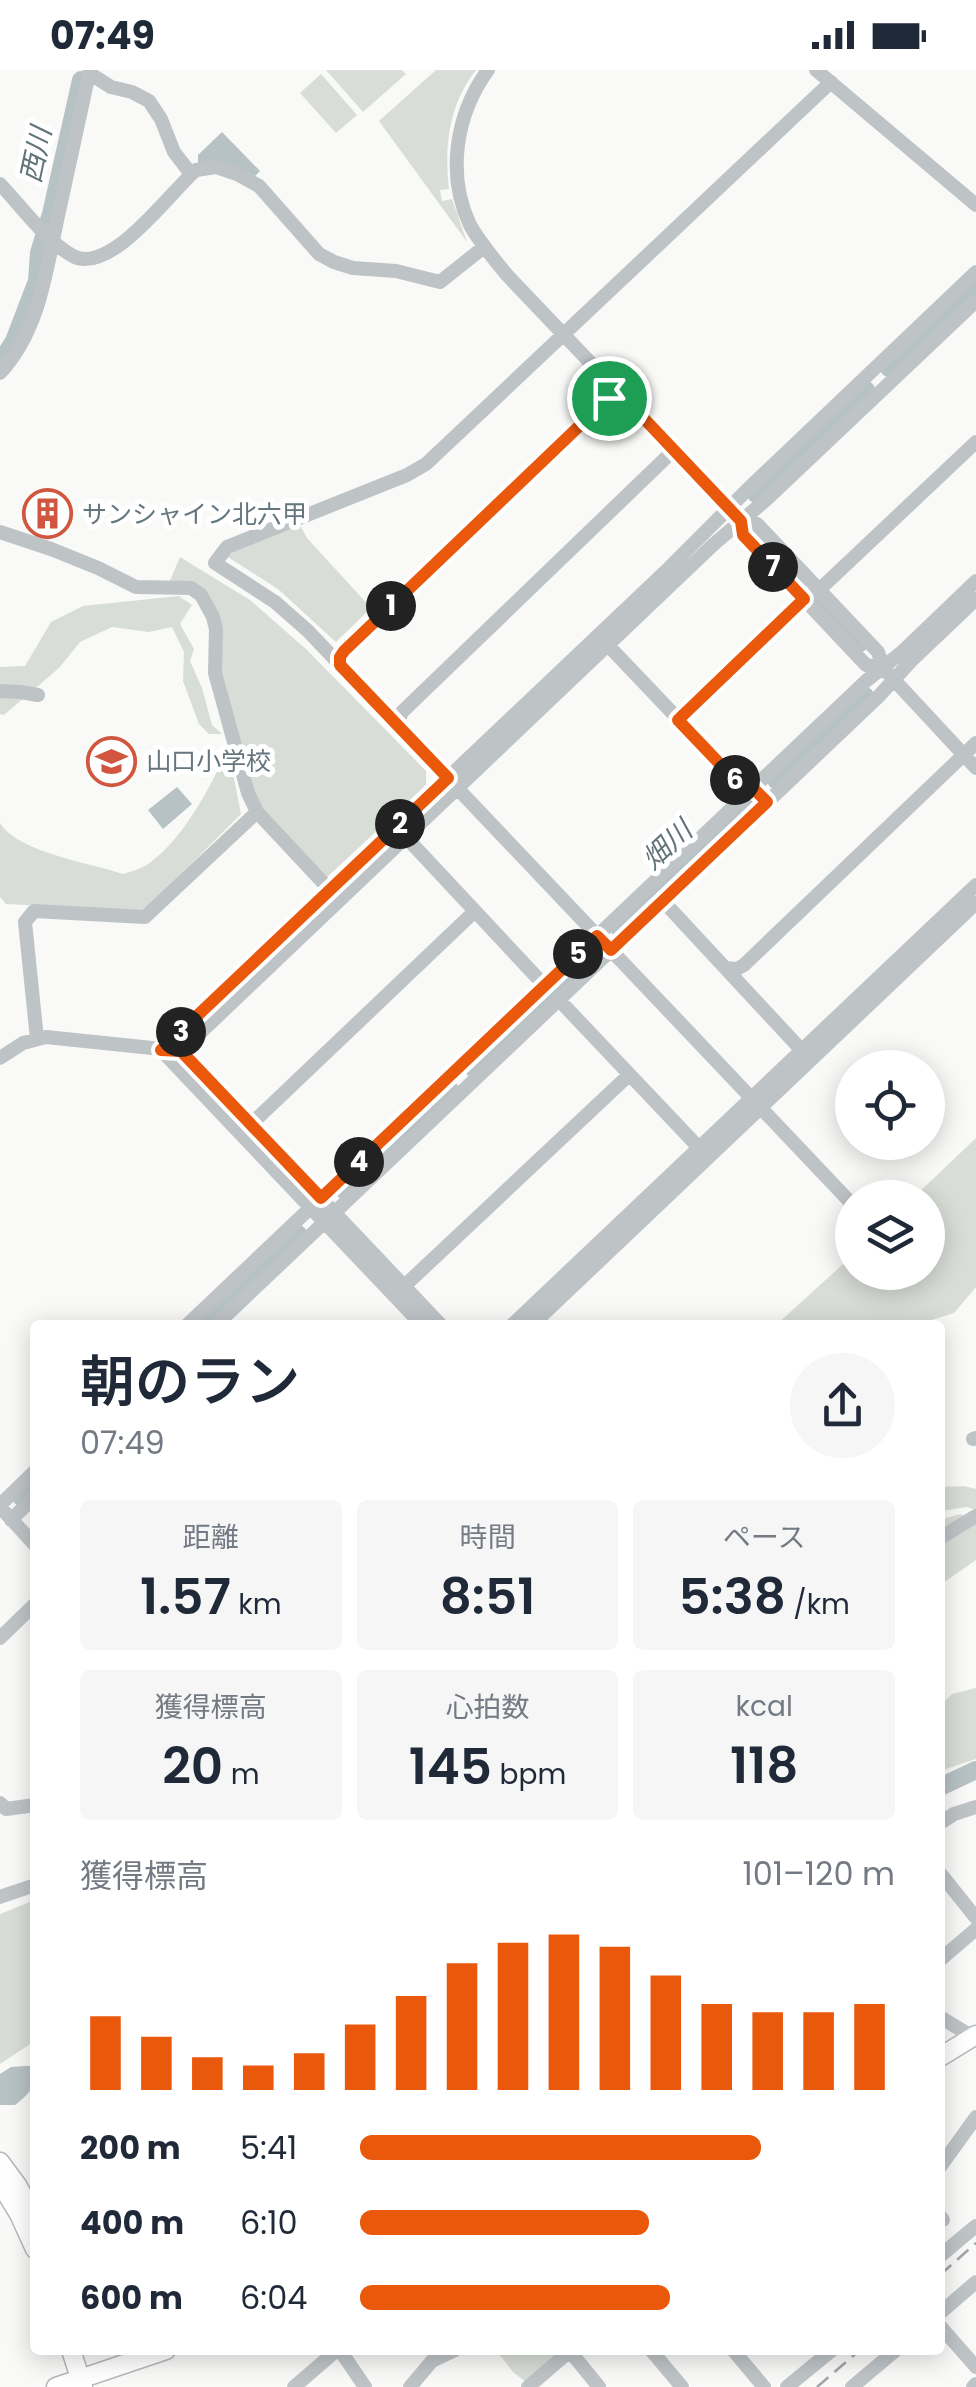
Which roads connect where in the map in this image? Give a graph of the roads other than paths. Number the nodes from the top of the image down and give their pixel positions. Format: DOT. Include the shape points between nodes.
graph roads {
  1 [pos="488,70"];
  2 [pos="816,70"];
  3 [pos="90,72"];
  4 [pos="831,82"];
  5 [pos="191,174"];
  6 [pos="0,184"];
  7 [pos="976,205"];
  8 [pos="51,238"];
  9 [pos="484,247"];
  10 [pos="976,272"];
  11 [pos="976,301"];
  12 [pos="564,334"];
  13 [pos="870,372"];
  14 [pos="0,373"];
  15 [pos="884,388"];
  16 [pos="617,390"];
  17 [pos="976,442"];
  18 [pos="674,450"];
  19 [pos="729,509"];
  20 [pos="741,521"];
  21 [pos="0,532"];
  22 [pos="976,581"];
  23 [pos="819,590"];
  24 [pos="976,598"];
  25 [pos="804,599"];
  26 [pos="603,640"];
  27 [pos="340,665"];
  28 [pos="883,668"];
  29 [pos="894,680"];
  30 [pos="0,692"];
  31 [pos="38,695"];
  32 [pos="678,720"];
  33 [pos="400,728"];
  34 [pos="976,742"];
  35 [pos="964,755"];
  36 [pos="976,768"];
  37 [pos="452,783"];
  38 [pos="753,788"];
  39 [pos="767,802"];
  40 [pos="257,812"];
  41 [pos="401,832"];
  42 [pos="976,885"];
  43 [pos="330,890"];
  44 [pos="663,901"];
  45 [pos="976,903"];
  46 [pos="475,911"];
  47 [pos="597,936"];
  48 [pos="611,950"];
  49 [pos="726,968"];
  50 [pos="545,986"];
  51 [pos="559,1000"];
  52 [pos="37,1039"];
  53 [pos="161,1050"];
  54 [pos="181,1051"];
  55 [pos="806,1055"];
  56 [pos="0,1058"];
  57 [pos="454,1073"];
  58 [pos="629,1075"];
  59 [pos="468,1087"];
  60 [pos="757,1102"];
  61 [pos="246,1129"];
  62 [pos="704,1153"];
  63 [pos="835,1186"];
  64 [pos="316,1203"];
  65 [pos="330,1218"];
  66 [pos="399,1291"];
  67 [pos="191,1320"];
  68 [pos="221,1320"];
  69 [pos="419,1320"];
  70 [pos="435,1320"];
  71 [pos="518,1320"];
  72 [pos="537,1320"];
  73 [pos="30,1477"];
  74 [pos="30,1498"];
  75 [pos="4,1511"];
  76 [pos="976,1516"];
  77 [pos="945,1535"];
  78 [pos="30,1540"];
  79 [pos="30,1609"];
  80 [pos="0,1638"];
  81 [pos="0,1803"];
  82 [pos="30,1806"];
  83 [pos="976,1807"];
  84 [pos="945,1820"];
  85 [pos="945,1879"];
  86 [pos="30,1887"];
  87 [pos="0,1897"];
  88 [pos="976,1918"];
  89 [pos="976,1929"];
  90 [pos="945,1956"];
  91 [pos="945,2020"];
  92 [pos="975,2037"];
  93 [pos="945,2054"];
  94 [pos="976,2117"];
  95 [pos="945,2159"];
  96 [pos="0,2162"];
  97 [pos="6,2184"];
  98 [pos="30,2211"];
  99 [pos="976,2226"];
  100 [pos="30,2237"];
  101 [pos="945,2252"];
  102 [pos="976,2282"];
  103 [pos="945,2309"];
  104 [pos="945,2332"];
  105 [pos="73,2355"];
  106 [pos="84,2355"];
  107 [pos="154,2355"];
  108 [pos="332,2355"];
  109 [pos="342,2355"];
  110 [pos="445,2355"];
  111 [pos="564,2355"];
  112 [pos="574,2355"];
  113 [pos="655,2355"];
  114 [pos="736,2355"];
  115 [pos="821,2355"];
  116 [pos="890,2355"];
  117 [pos="976,2367"];
  118 [pos="87,2382"];
  119 [pos="56,2387"];
  120 [pos="294,2387"];
  121 [pos="365,2387"];
  122 [pos="410,2387"];
  123 [pos="528,2387"];
  124 [pos="600,2387"];
  125 [pos="682,2387"];
  126 [pos="764,2387"];
  127 [pos="788,2387"];
  128 [pos="852,2387"];
  1 -- 9 [label="street" via="464,114 456,155 464,208"];
  2 -- 4 [label="street"];
  3 -- 5 [label="street" via="149,101"];
  3 -- 8 [label="street"];
  4 -- 7 [label="street"];
  4 -- 12 [label="street"];
  5 -- 8 [label="street" via="113,250 81,259"];
  5 -- 9 [label="street" via="216,167 259,186 319,254 353,268 440,282"];
  6 -- 8 [label="street"];
  8 -- 14 [label="street" via="33,318"];
  9 -- 12 [label="street"];
  10 -- 13 [label="street"];
  11 -- 15 [label="street"];
  12 -- 16 [label="street"];
  12 -- 27 [label="street" via="426,464 226,547 215,563 275,602"];
  13 -- 15 [label="street"];
  13 -- 19 [label="street"];
  15 -- 20 [label="street"];
  16 -- 18 [label="street"];
  16 -- 27 [label="street" via="344,651"];
  17 -- 23 [label="street"];
  18 -- 19 [label="street"];
  18 -- 33 [label="street" via="402,712"];
  19 -- 20 [label="street"];
  19 -- 26 [label="street"];
  20 -- 23 [label="street" via="757,524"];
  20 -- 25 [label="street" via="743,535"];
  20 -- 26 [label="street"];
  21 -- 40 [label="street" via="136,587 191,588 201,595 216,629 215,673"];
  22 -- 28 [label="street"];
  23 -- 25 [label="street"];
  23 -- 28 [label="street" via="878,652"];
  24 -- 29 [label="street"];
  25 -- 28 [label="street" via="866,665"];
  25 -- 32 [label="street"];
  26 -- 32 [label="street"];
  26 -- 37 [label="street"];
  27 -- 33 [label="street"];
  28 -- 29 [label="street"];
  28 -- 38 [label="street"];
  29 -- 35 [label="street"];
  29 -- 39 [label="street"];
  30 -- 31 [label="street"];
  32 -- 38 [label="street" via="740,785"];
  33 -- 37 [label="street"];
  34 -- 35 [label="street"];
  35 -- 36 [label="street"];
  35 -- 49 [label="street" via="744,965"];
  37 -- 41 [label="street"];
  37 -- 47 [label="street"];
  38 -- 39 [label="street"];
  38 -- 47 [label="street"];
  39 -- 44 [label="street"];
  40 -- 43 [label="street"];
  40 -- 52 [label="street" via="144,917 38,911 28,916"];
  41 -- 43 [label="street"];
  41 -- 46 [label="street"];
  41 -- 54 [label="street"];
  42 -- 55 [label="street"];
  43 -- 53 [label="street"];
  44 -- 48 [label="street"];
  44 -- 49 [label="street"];
  45 -- 55 [label="street"];
  46 -- 50 [label="street"];
  46 -- 61 [label="street"];
  47 -- 48 [label="street"];
  47 -- 50 [label="street"];
  48 -- 51 [label="street"];
  48 -- 60 [label="street"];
  49 -- 55 [label="street"];
  50 -- 57 [label="street"];
  51 -- 58 [label="street"];
  51 -- 59 [label="street"];
  52 -- 53 [label="street"];
  52 -- 56 [label="street"];
  53 -- 54 [label="street"];
  53 -- 61 [label="street"];
  54 -- 61 [label="street"];
  55 -- 60 [label="street"];
  57 -- 59 [label="street"];
  57 -- 64 [label="street"];
  58 -- 62 [label="street"];
  58 -- 66 [label="street"];
  59 -- 65 [label="street"];
  60 -- 62 [label="street"];
  60 -- 63 [label="street"];
  61 -- 64 [label="street"];
  62 -- 71 [label="street"];
  62 -- 72 [label="street"];
  64 -- 65 [label="street"];
  64 -- 67 [label="street"];
  65 -- 66 [label="street"];
  65 -- 68 [label="street"];
  66 -- 69 [label="street"];
  66 -- 70 [label="street"];
  73 -- 75 [label="street"];
  74 -- 75 [label="street"];
  75 -- 78 [label="street"];
  76 -- 77 [label="street"];
  79 -- 80 [label="street"];
  81 -- 82 [label="street" via="6,1809"];
  83 -- 84 [label="street"];
  85 -- 88 [label="street"];
  86 -- 87 [label="street"];
  89 -- 90 [label="street"];
  91 -- 92 [label="street"];
  92 -- 93 [label="main road"];
  94 -- 95 [label="street"];
  96 -- 97 [label="main road"];
  97 -- 98 [label="main road"];
  97 -- 100 [label="main road"];
  99 -- 101 [label="street"];
  102 -- 103 [label="street"];
  104 -- 117 [label="street"];
  105 -- 118 [label="main road"];
  106 -- 118 [label="main road"];
  107 -- 118 [label="main road"];
  108 -- 120 [label="street"];
  109 -- 121 [label="street"];
  110 -- 122 [label="street"];
  111 -- 123 [label="street"];
  112 -- 124 [label="street"];
  113 -- 125 [label="street"];
  114 -- 126 [label="street"];
  115 -- 127 [label="street"];
  116 -- 128 [label="street"];
  118 -- 119 [label="main road"];
}
